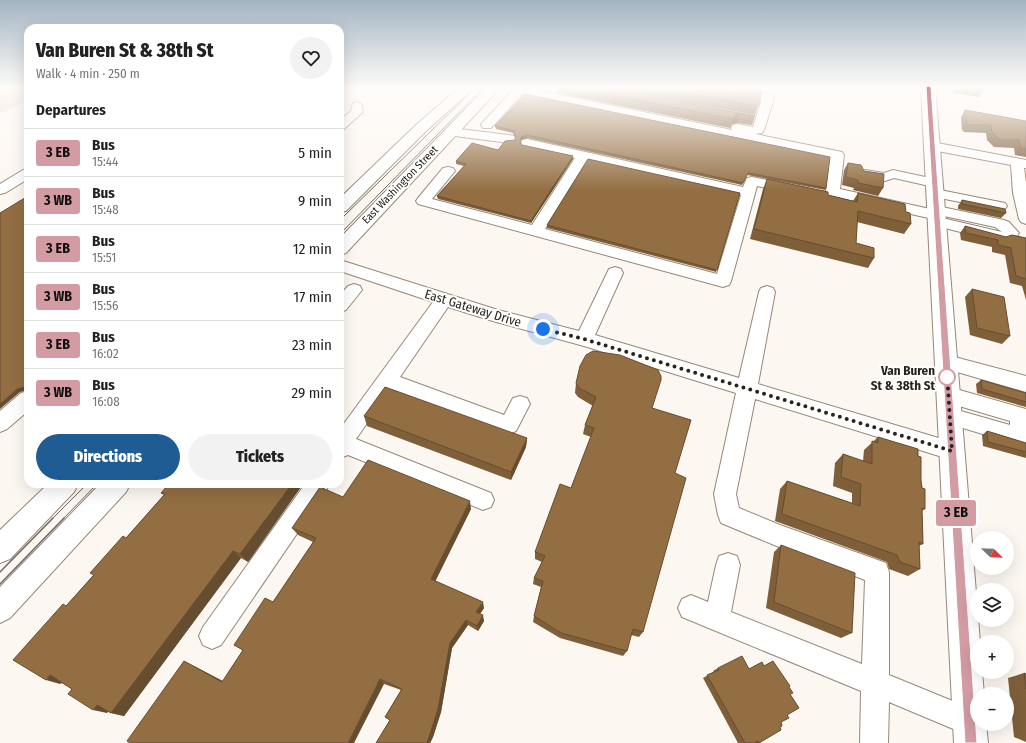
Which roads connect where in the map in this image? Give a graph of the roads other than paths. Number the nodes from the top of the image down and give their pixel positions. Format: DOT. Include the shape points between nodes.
graph roads {
  1 [pos="428,122"];
  2 [pos="461,122"];
  3 [pos="491,122"];
  4 [pos="674,122"];
  5 [pos="707,122"];
  6 [pos="759,122"];
  7 [pos="930,122"];
  8 [pos="487,126"];
  9 [pos="451,132"];
  10 [pos="509,139"];
  11 [pos="527,143"];
  12 [pos="932,146"];
  13 [pos="583,156"];
  14 [pos="1022,163"];
  15 [pos="448,171"];
  16 [pos="865,174"];
  17 [pos="24,175"];
  18 [pos="0,190"];
  19 [pos="833,192"];
  20 [pos="749,193"];
  21 [pos="344,203"];
  22 [pos="936,205"];
  23 [pos="1000,206"];
  24 [pos="1026,219"];
  25 [pos="536,232"];
  26 [pos="344,245"];
  27 [pos="344,266"];
  28 [pos="615,273"];
  29 [pos="354,290"];
  30 [pos="768,292"];
  31 [pos="444,299"];
  32 [pos="344,301"];
  33 [pos="584,339"];
  34 [pos="946,362"];
  35 [pos="387,380"];
  36 [pos="1026,384"];
  37 [pos="747,390"];
  38 [pos="24,403"];
  39 [pos="520,404"];
  40 [pos="0,423"];
  41 [pos="344,440"];
  42 [pos="344,445"];
  43 [pos="952,451"];
  44 [pos="61,488"];
  45 [pos="113,488"];
  46 [pos="315,488"];
  47 [pos="483,500"];
  48 [pos="0,550"];
  49 [pos="728,565"];
  50 [pos="0,608"];
  51 [pos="691,608"];
  52 [pos="717,619"];
  53 [pos="212,636"];
  54 [pos="875,683"];
  55 [pos="971,733"];
  56 [pos="874,743"];
  1 -- 21 [label="main road, East Washington Street"];
  2 -- 9 [label="main road, East Washington Street"];
  3 -- 8 [label="street"];
  4 -- 19 [label="street" via="837,155"];
  5 -- 6 [label="street" via="754,131 758,130"];
  7 -- 12 [label="main road"];
  9 -- 10 [label="street"];
  9 -- 26 [label="main road, East Washington Street"];
  11 -- 13 [label="street"];
  12 -- 14 [label="street"];
  12 -- 22 [label="main road"];
  13 -- 20 [label="street"];
  13 -- 25 [label="street"];
  14 -- 24 [label="street" via="1020,193"];
  15 -- 25 [label="street" via="423,201"];
  16 -- 22 [label="street" via="884,177 893,174"];
  17 -- 18 [label="street"];
  19 -- 20 [label="street" via="833,198 752,181"];
  19 -- 22 [label="street"];
  20 -- 25 [label="street" via="723,281"];
  22 -- 23 [label="street"];
  22 -- 34 [label="main road"];
  27 -- 31 [label="street, East Gateway Drive"];
  28 -- 33 [label="street"];
  29 -- 32 [label="street"];
  30 -- 37 [label="street"];
  31 -- 33 [label="street, East Gateway Drive" via="518,323"];
  31 -- 35 [label="street"];
  33 -- 37 [label="street, East Gateway Drive"];
  34 -- 36 [label="street"];
  34 -- 43 [label="main road"];
  35 -- 39 [label="street" via="509,425"];
  35 -- 41 [label="street"];
  37 -- 43 [label="street, East Gateway Drive"];
  37 -- 54 [label="street" via="725,494 729,515 877,572"];
  38 -- 40 [label="street"];
  42 -- 47 [label="street"];
  43 -- 55 [label="main road"];
  44 -- 48 [label="main road"];
  45 -- 50 [label="main road"];
  46 -- 53 [label="street"];
  49 -- 52 [label="street"];
  51 -- 52 [label="street"];
  52 -- 54 [label="street"];
  54 -- 55 [label="street"];
  54 -- 56 [label="street"];
}
